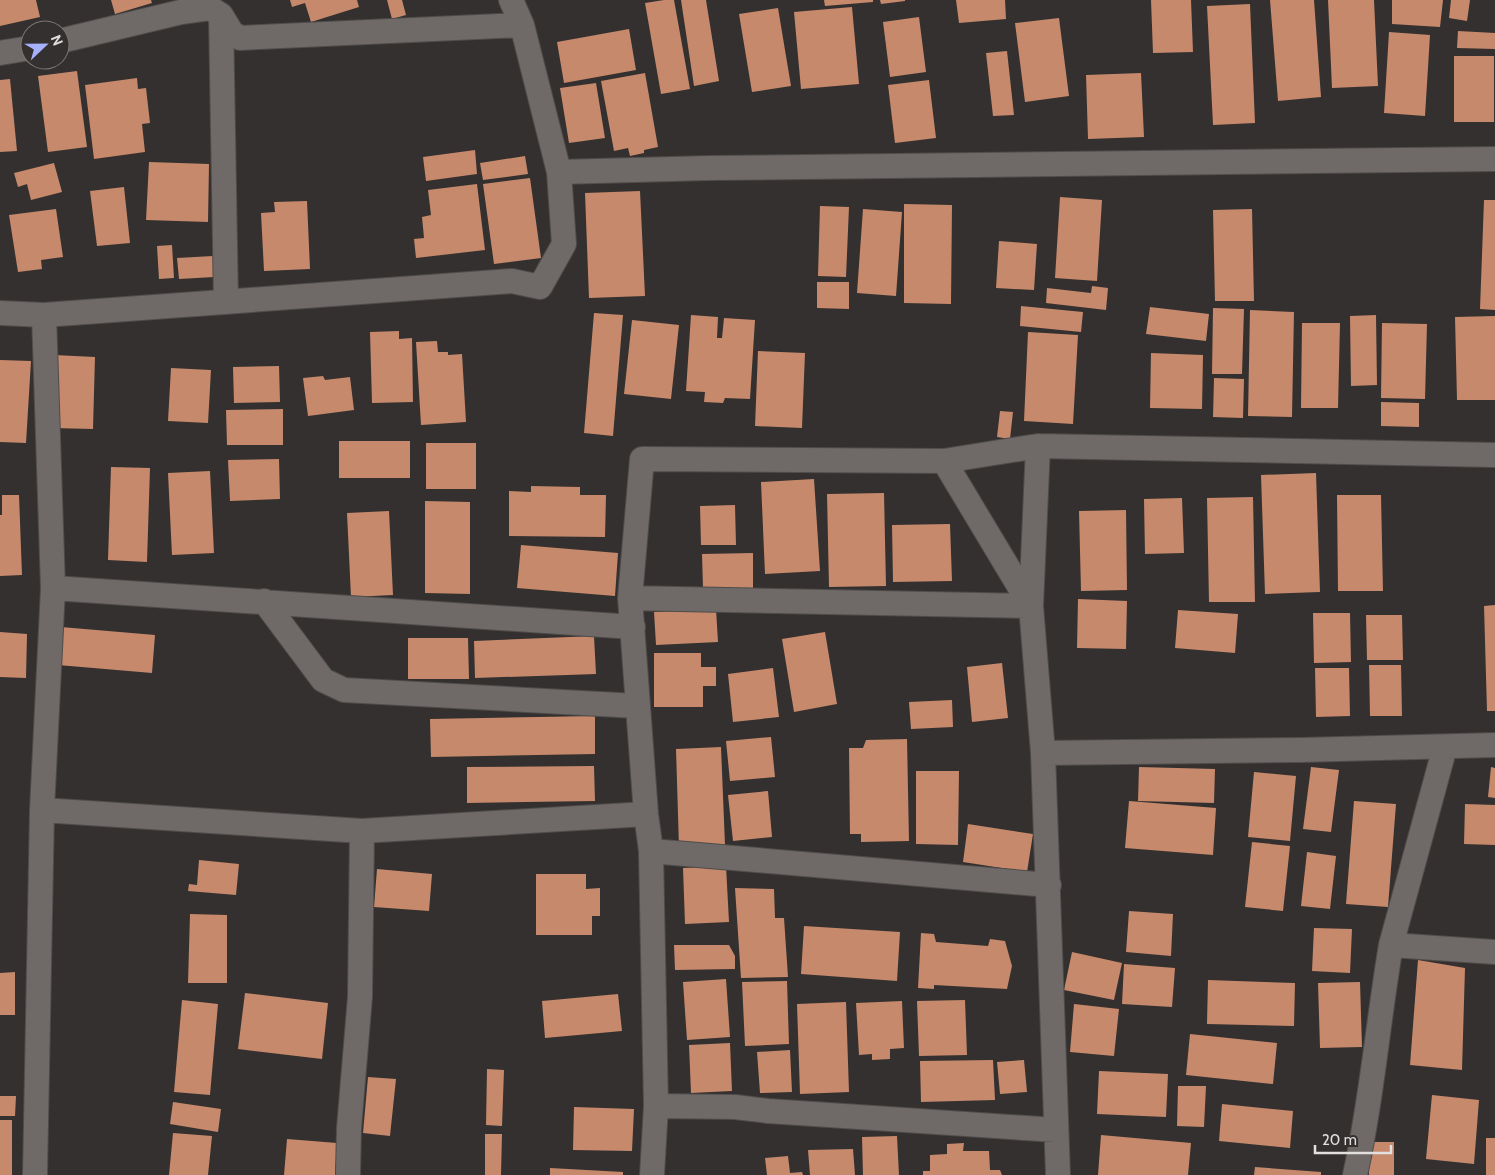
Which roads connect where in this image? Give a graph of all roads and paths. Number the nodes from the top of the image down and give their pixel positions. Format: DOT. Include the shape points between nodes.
graph roads {
  1 [pos="511,0"];
  2 [pos="219,7"];
  3 [pos="522,25"];
  4 [pos="70,39"];
  5 [pos="20,50"];
  6 [pos="0,53"];
  7 [pos="1495,159"];
  8 [pos="558,172"];
  9 [pos="226,302"];
  10 [pos="0,313"];
  11 [pos="44,315"];
  12 [pos="1038,446"];
  13 [pos="1495,455"];
  14 [pos="944,461"];
  15 [pos="53,588"];
  16 [pos="630,598"];
  17 [pos="264,601"];
  18 [pos="1031,606"];
  19 [pos="633,627"];
  20 [pos="638,706"];
  21 [pos="1495,746"];
  22 [pos="1445,747"];
  23 [pos="1043,753"];
  24 [pos="42,810"];
  25 [pos="646,814"];
  26 [pos="362,831"];
  27 [pos="652,851"];
  28 [pos="1049,885"];
  29 [pos="1392,945"];
  30 [pos="1495,952"];
  31 [pos="656,1106"];
  32 [pos="1056,1130"];
  33 [pos="35,1175"];
  34 [pos="348,1175"];
  35 [pos="652,1175"];
  36 [pos="1058,1175"];
  37 [pos="1355,1175"];
  1 -- 3 [label="street"];
  2 -- 3 [label="street" via="232,33 240,38"];
  2 -- 4 [label="street" via="181,12"];
  2 -- 9 [label="street"];
  3 -- 8 [label="street"];
  5 -- 6 [label="street"];
  7 -- 8 [label="street"];
  8 -- 9 [label="street" via="564,244 540,287 512,281"];
  9 -- 11 [label="street"];
  10 -- 11 [label="street"];
  11 -- 15 [label="street"];
  12 -- 13 [label="street"];
  12 -- 14 [label="street"];
  12 -- 18 [label="street"];
  14 -- 16 [label="street" via="642,459"];
  14 -- 18 [label="street"];
  15 -- 17 [label="street"];
  15 -- 24 [label="street"];
  16 -- 18 [label="street"];
  16 -- 19 [label="street"];
  17 -- 19 [label="street"];
  17 -- 20 [label="street" via="324,680 344,690"];
  18 -- 23 [label="street"];
  19 -- 20 [label="street"];
  20 -- 25 [label="street"];
  21 -- 22 [label="street"];
  22 -- 23 [label="street"];
  22 -- 29 [label="street"];
  23 -- 28 [label="street"];
  24 -- 26 [label="street"];
  24 -- 33 [label="street"];
  25 -- 26 [label="street"];
  25 -- 27 [label="street"];
  26 -- 34 [label="street" via="360,997"];
  27 -- 28 [label="street"];
  27 -- 31 [label="street"];
  28 -- 32 [label="street"];
  29 -- 30 [label="street"];
  29 -- 37 [label="street" via="1365,1130"];
  31 -- 32 [label="street" via="736,1107"];
  31 -- 35 [label="street"];
  32 -- 36 [label="street"];
}
